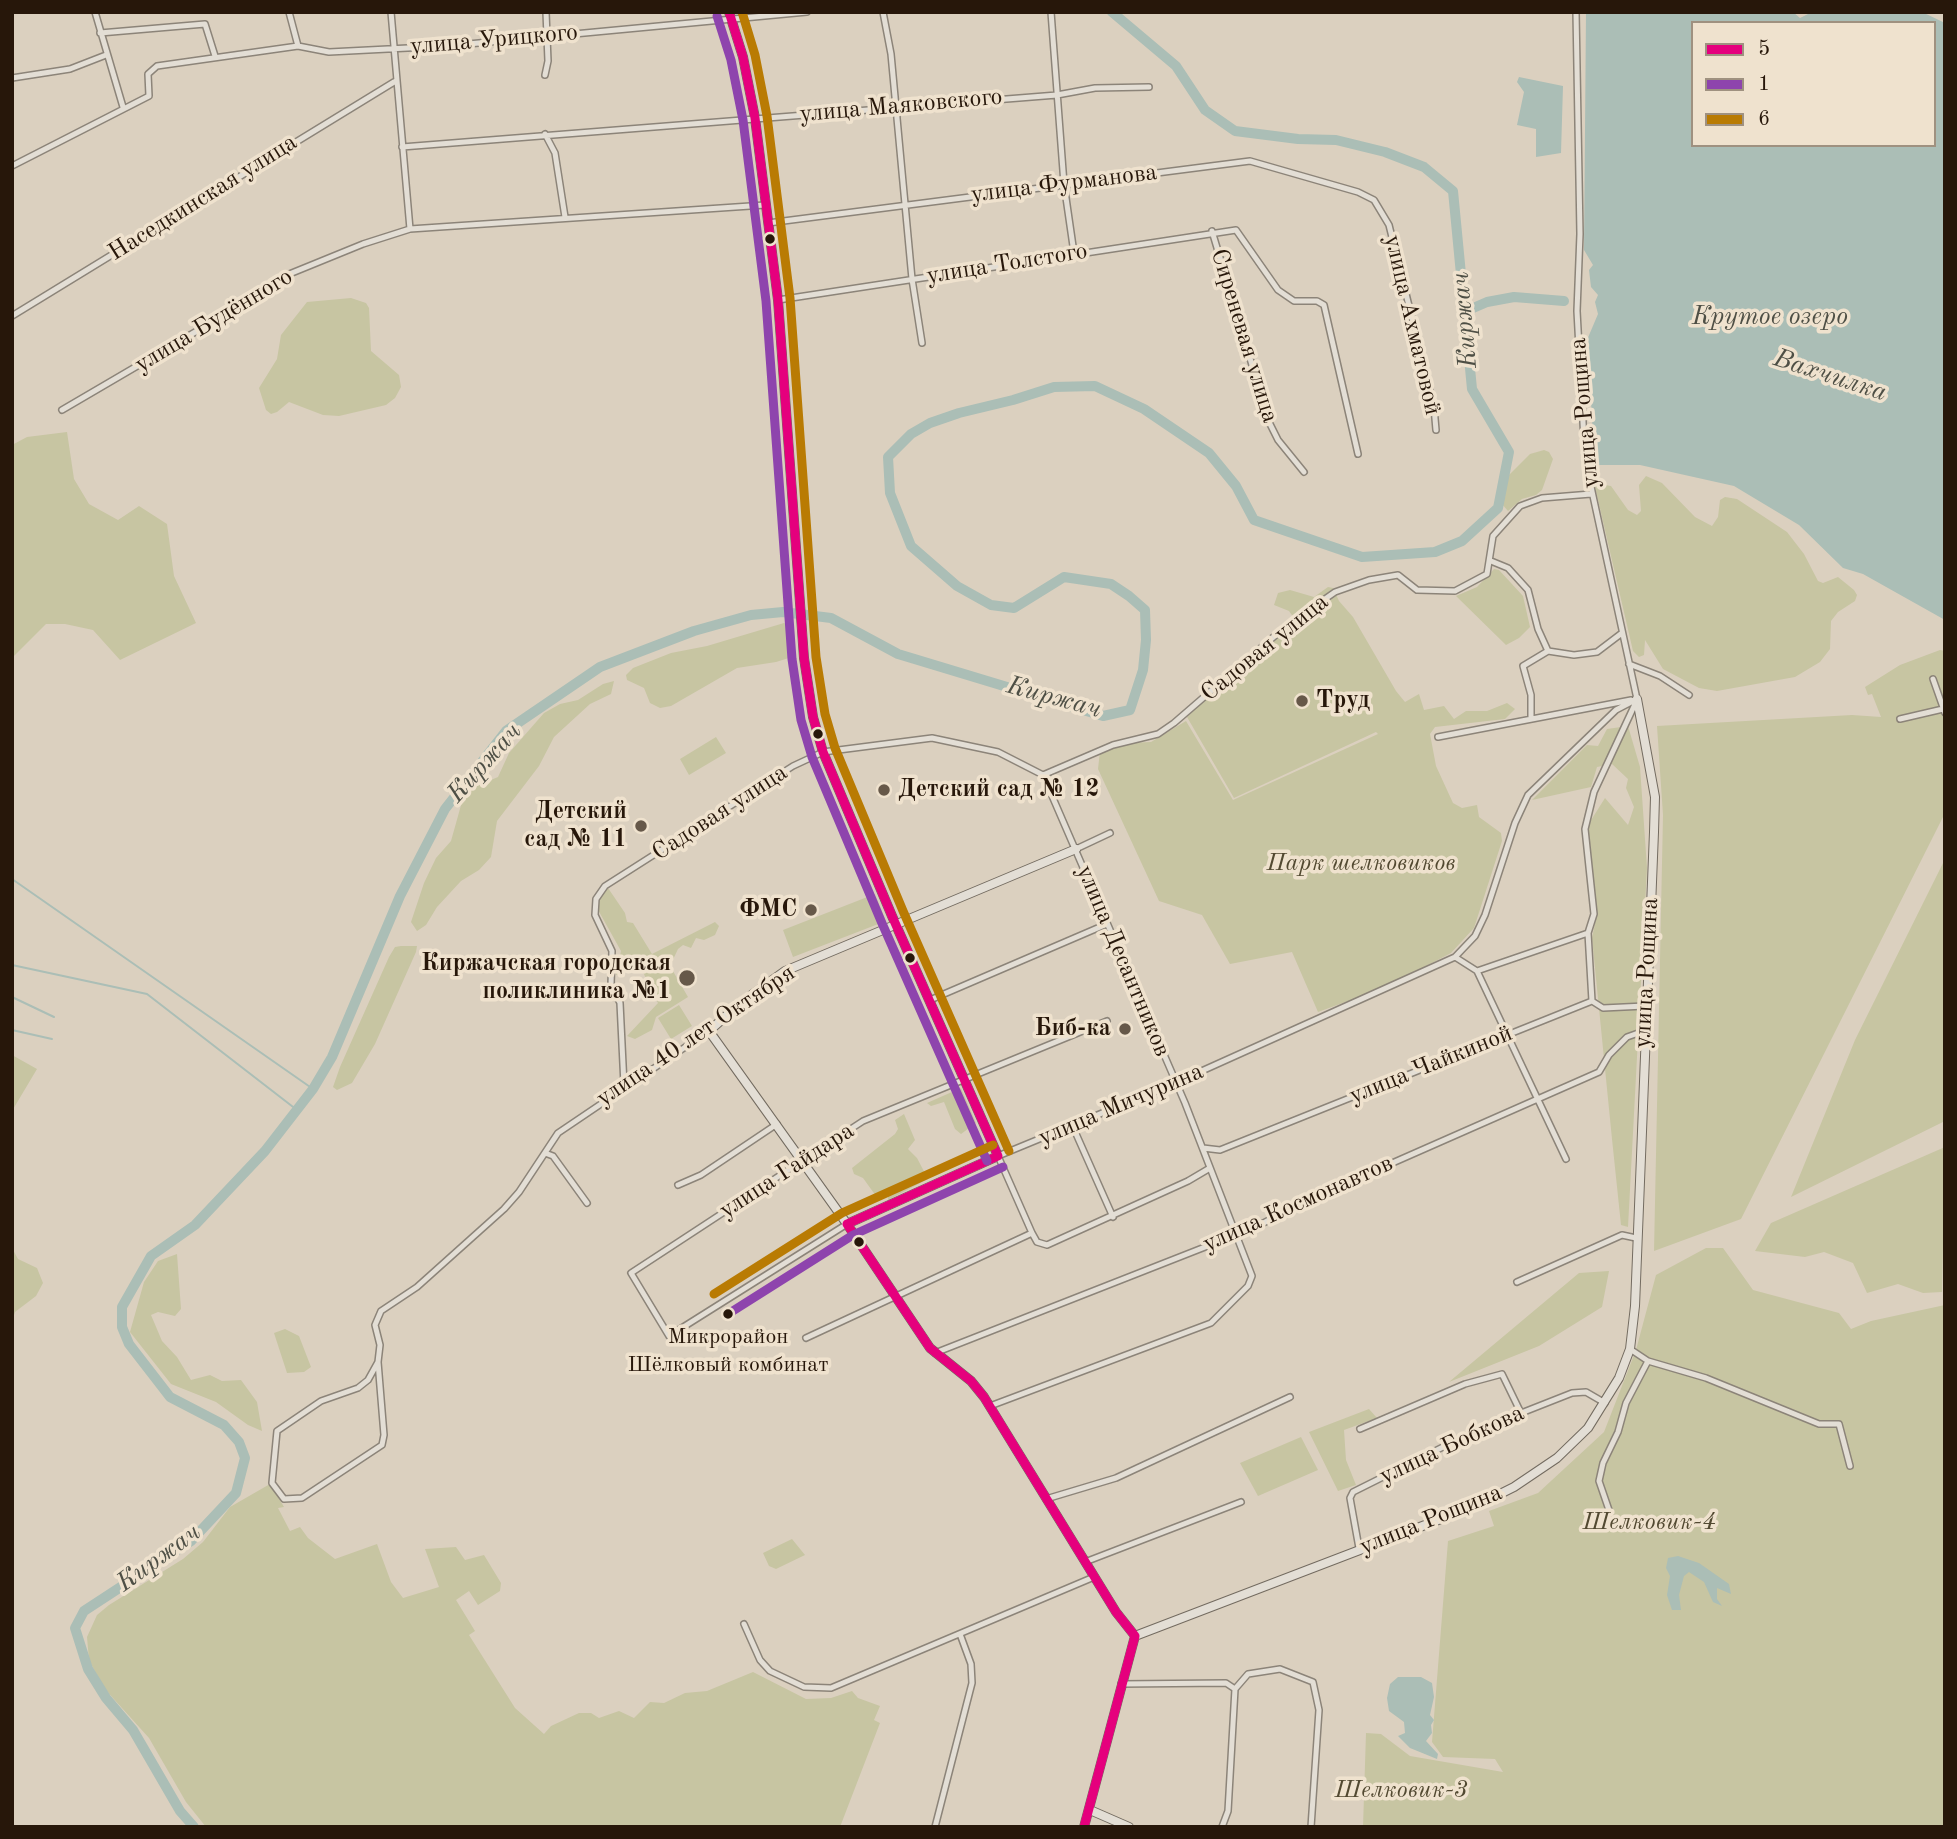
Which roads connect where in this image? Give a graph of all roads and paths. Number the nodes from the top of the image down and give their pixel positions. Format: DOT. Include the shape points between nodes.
graph roads {
  1 [pos="95,12"];
  2 [pos="289,12"];
  3 [pos="391,12"];
  4 [pos="546,12"];
  5 [pos="807,12"];
  6 [pos="883,12"];
  7 [pos="1051,12"];
  8 [pos="1576,12"];
  9 [pos="730,15"];
  10 [pos="100,33"];
  11 [pos="548,37"];
  12 [pos="298,46"];
  13 [pos="394,48"];
  14 [pos="106,55"];
  15 [pos="215,56"];
  16 [pos="545,75"];
  17 [pos="12,78"];
  18 [pos="394,82"];
  19 [pos="1149,87"];
  20 [pos="1057,95"];
  21 [pos="123,107"];
  22 [pos="896,107"];
  23 [pos="755,118"];
  24 [pos="545,134"];
  25 [pos="402,147"];
  26 [pos="12,166"];
  27 [pos="1064,184"];
  28 [pos="1357,192"];
  29 [pos="765,205"];
  30 [pos="904,205"];
  31 [pos="565,217"];
  32 [pos="768,223"];
  33 [pos="410,229"];
  34 [pos="1212,232"];
  35 [pos="1074,253"];
  36 [pos="912,279"];
  37 [pos="778,300"];
  38 [pos="12,316"];
  39 [pos="922,343"];
  40 [pos="62,410"];
  41 [pos="1436,430"];
  42 [pos="1359,454"];
  43 [pos="1304,472"];
  44 [pos="1591,494"];
  45 [pos="1492,561"];
  46 [pos="1622,633"];
  47 [pos="1548,651"];
  48 [pos="1629,664"];
  49 [pos="1933,679"];
  50 [pos="1689,695"];
  51 [pos="1637,699"];
  52 [pos="1610,704"];
  53 [pos="1616,710"];
  54 [pos="1944,711"];
  55 [pos="1531,719"];
  56 [pos="1900,719"];
  57 [pos="1438,737"];
  58 [pos="822,752"];
  59 [pos="1043,775"];
  60 [pos="1110,833"];
  61 [pos="1076,849"];
  62 [pos="1108,924"];
  63 [pos="896,925"];
  64 [pos="1588,933"];
  65 [pos="1455,957"];
  66 [pos="1477,971"];
  67 [pos="930,1000"];
  68 [pos="1592,1001"];
  69 [pos="1645,1006"];
  70 [pos="1107,1021"];
  71 [pos="709,1031"];
  72 [pos="1644,1031"];
  73 [pos="1508,1033"];
  74 [pos="965,1081"];
  75 [pos="1175,1083"];
  76 [pos="624,1086"];
  77 [pos="1538,1098"];
  78 [pos="777,1124"];
  79 [pos="1073,1127"];
  80 [pos="1203,1148"];
  81 [pos="1220,1150"];
  82 [pos="545,1153"];
  83 [pos="998,1156"];
  84 [pos="802,1159"];
  85 [pos="1566,1159"];
  86 [pos="1209,1166"];
  87 [pos="678,1185"];
  88 [pos="587,1203"];
  89 [pos="1113,1216"];
  90 [pos="847,1224"];
  91 [pos="1032,1233"];
  92 [pos="1238,1233"];
  93 [pos="1636,1238"];
  94 [pos="1517,1282"];
  95 [pos="895,1295"];
  96 [pos="669,1336"];
  97 [pos="806,1338"];
  98 [pos="1630,1349"];
  99 [pos="934,1353"];
  100 [pos="1648,1361"];
  101 [pos="378,1362"];
  102 [pos="1290,1397"];
  103 [pos="1605,1403"];
  104 [pos="990,1406"];
  105 [pos="1521,1413"];
  106 [pos="1360,1429"];
  107 [pos="1850,1466"];
  108 [pos="1046,1499"];
  109 [pos="1241,1502"];
  110 [pos="1610,1513"];
  111 [pos="1359,1548"];
  112 [pos="1085,1562"];
  113 [pos="1094,1577"];
  114 [pos="744,1624"];
  115 [pos="960,1634"];
  116 [pos="1135,1636"];
  117 [pos="1121,1684"];
  118 [pos="1235,1689"];
  119 [pos="1090,1810"];
  120 [pos="935,1827"];
  121 [pos="1084,1827"];
  122 [pos="1129,1827"];
  123 [pos="1222,1827"];
  124 [pos="1311,1827"];
  1 -- 10 [label="street"];
  2 -- 12 [label="street"];
  3 -- 13 [label="street"];
  4 -- 11 [label="street"];
  5 -- 9 [label="street, улица Урицкого"];
  6 -- 22 [label="street"];
  7 -- 20 [label="street"];
  8 -- 44 [label="street, улица Рощина" via="1577,310"];
  9 -- 11 [label="street, улица Урицкого"];
  9 -- 23 [label="street"];
  10 -- 14 [label="street"];
  10 -- 15 [label="street" via="205,24"];
  11 -- 13 [label="street, улица Урицкого"];
  11 -- 16 [label="street"];
  12 -- 13 [label="street, улица Урицкого" via="329,52"];
  12 -- 15 [label="street, улица Урицкого"];
  13 -- 18 [label="street"];
  14 -- 17 [label="street" via="70,69"];
  14 -- 21 [label="street"];
  15 -- 21 [label="street, улица Урицкого" via="158,66 148,74 149,96"];
  18 -- 25 [label="street"];
  18 -- 38 [label="street, Наседкинская улица"];
  19 -- 20 [label="street, улица Маяковского" via="1095,88"];
  20 -- 22 [label="street, улица Маяковского"];
  20 -- 27 [label="street"];
  21 -- 26 [label="street"];
  22 -- 23 [label="street, улица Маяковского"];
  22 -- 30 [label="street"];
  23 -- 24 [label="street, улица Маяковского"];
  23 -- 29 [label="street"];
  24 -- 25 [label="street, улица Маяковского"];
  24 -- 31 [label="street" via="555,153"];
  25 -- 33 [label="street"];
  27 -- 28 [label="street, улица Фурманова" via="1250,161"];
  27 -- 30 [label="street, улица Фурманова"];
  27 -- 35 [label="street"];
  28 -- 41 [label="street, улица Ахматовой" via="1374,200 1389,225"];
  29 -- 31 [label="street"];
  29 -- 32 [label="street"];
  30 -- 32 [label="street, улица Фурманова"];
  30 -- 36 [label="street"];
  31 -- 33 [label="street"];
  32 -- 37 [label="street"];
  33 -- 40 [label="street, улица Будённого" via="282,277"];
  34 -- 35 [label="street, улица Толстого"];
  34 -- 42 [label="street, улица Толстого" via="1236,230 1278,290 1294,301 1324,305"];
  34 -- 43 [label="street, Сиреневая улица" via="1269,422"];
  35 -- 36 [label="street, улица Толстого"];
  36 -- 37 [label="street, улица Толстого"];
  36 -- 39 [label="street"];
  37 -- 58 [label="street" via="804,649"];
  44 -- 45 [label="street" via="1542,498 1520,506 1493,536"];
  44 -- 46 [label="street, улица Рощина"];
  45 -- 47 [label="street" via="1508,569 1528,590"];
  45 -- 59 [label="street, Садовая улица" via="1487,574 1455,591 1417,590 1398,575 1335,592 1285,627 1158,734 1113,745"];
  46 -- 47 [label="street" via="1597,652"];
  46 -- 48 [label="street, улица Рощина"];
  47 -- 55 [label="street" via="1523,666 1531,695"];
  48 -- 50 [label="street" via="1660,676"];
  48 -- 51 [label="street, улица Рощина"];
  49 -- 54 [label="street"];
  51 -- 52 [label="street"];
  51 -- 53 [label="street"];
  51 -- 64 [label="street" via="1594,792 1586,829 1594,914"];
  51 -- 69 [label="street, улица Рощина" via="1655,797"];
  52 -- 53 [label="street"];
  52 -- 55 [label="street"];
  53 -- 65 [label="street" via="1528,795 1485,915 1475,936"];
  54 -- 56 [label="street"];
  55 -- 57 [label="street"];
  58 -- 59 [label="street, Садовая улица" via="932,738 998,752"];
  58 -- 63 [label="street"];
  58 -- 76 [label="street, Садовая улица" via="605,886 596,900 595,915 612,951 611,985 620,1003"];
  59 -- 61 [label="street, улица Десантников"];
  60 -- 61 [label="street, улица 40 лет Октября"];
  61 -- 62 [label="street, улица Десантников"];
  61 -- 63 [label="street, улица 40 лет Октября"];
  62 -- 67 [label="street"];
  62 -- 75 [label="street, улица Десантников"];
  63 -- 67 [label="street"];
  63 -- 71 [label="street, улица 40 лет Октября" via="785,971"];
  64 -- 66 [label="street"];
  64 -- 68 [label="street"];
  65 -- 66 [label="street"];
  65 -- 75 [label="street, улица Мичурина"];
  66 -- 73 [label="street"];
  67 -- 74 [label="street"];
  68 -- 69 [label="street" via="1603,1008"];
  68 -- 73 [label="street, улица Чайкиной"];
  69 -- 72 [label="street, улица Рощина"];
  70 -- 74 [label="street, улица Гайдара"];
  71 -- 76 [label="street, улица 40 лет Октября"];
  71 -- 78 [label="street"];
  72 -- 77 [label="street, улица Космонавтов" via="1627,1037 1599,1072"];
  72 -- 93 [label="street, улица Рощина"];
  73 -- 77 [label="street"];
  73 -- 81 [label="street, улица Чайкиной"];
  74 -- 83 [label="street"];
  74 -- 84 [label="street, улица Гайдара" via="863,1121"];
  75 -- 79 [label="street, улица Мичурина"];
  75 -- 80 [label="street, улица Десантников"];
  76 -- 82 [label="street, улица 40 лет Октября" via="558,1133"];
  77 -- 85 [label="street"];
  77 -- 92 [label="street, улица Космонавтов"];
  78 -- 84 [label="street"];
  78 -- 87 [label="street" via="701,1175"];
  79 -- 83 [label="street, улица Мичурина"];
  79 -- 89 [label="street"];
  80 -- 81 [label="street, улица Чайкиной"];
  80 -- 86 [label="street, улица Десантников"];
  81 -- 86 [label="street, улица Чайкиной"];
  82 -- 88 [label="street" via="553,1156"];
  82 -- 101 [label="street, улица 40 лет Октября" via="504,1209 417,1287 376,1317"];
  83 -- 90 [label="street, улица Мичурина"];
  83 -- 91 [label="street"];
  84 -- 90 [label="street"];
  84 -- 96 [label="street, улица Гайдара" via="631,1273"];
  86 -- 89 [label="street, улица Чайкиной"];
  86 -- 92 [label="street"];
  89 -- 91 [label="street, улица Чайкиной" via="1047,1245 1037,1242"];
  90 -- 95 [label="street"];
  90 -- 96 [label="street, улица Мичурина"];
  91 -- 95 [label="street"];
  92 -- 99 [label="street, улица Космонавтов"];
  92 -- 104 [label="street" via="1252,1271 1248,1286 1211,1323"];
  93 -- 94 [label="street" via="1622,1236"];
  93 -- 98 [label="street, улица Рощина"];
  95 -- 97 [label="street"];
  95 -- 99 [label="street"];
  98 -- 100 [label="street"];
  98 -- 103 [label="street, улица Рощина"];
  99 -- 104 [label="street" via="971,1381"];
  100 -- 107 [label="street" via="1706,1378 1819,1424 1839,1424"];
  100 -- 110 [label="street" via="1603,1463 1599,1481"];
  101 -- 101 [label="street" via="382,1445 293,1501 284,1499 272,1483 277,1431 321,1401 363,1385"];
  102 -- 108 [label="street" via="1116,1478"];
  103 -- 105 [label="street, улица Бобкова" via="1586,1392 1572,1393"];
  103 -- 111 [label="street, улица Рощина" via="1588,1428 1557,1458 1514,1486 1480,1504"];
  104 -- 108 [label="street"];
  105 -- 106 [label="street" via="1502,1374 1465,1384"];
  105 -- 111 [label="street, улица Бобкова" via="1353,1492 1350,1498"];
  108 -- 112 [label="street"];
  109 -- 112 [label="street"];
  111 -- 116 [label="street, улица Рощина"];
  112 -- 113 [label="street"];
  113 -- 115 [label="street"];
  113 -- 116 [label="street"];
  114 -- 115 [label="street" via="764,1665 791,1683 817,1689 844,1684"];
  115 -- 120 [label="street" via="971,1664 972,1683"];
  116 -- 117 [label="street"];
  117 -- 118 [label="street" via="1226,1683"];
  117 -- 119 [label="street"];
  118 -- 123 [label="street" via="1228,1811"];
  118 -- 124 [label="street" via="1248,1674 1280,1668 1313,1682 1319,1710"];
  119 -- 121 [label="street"];
  119 -- 122 [label="street"];
}
